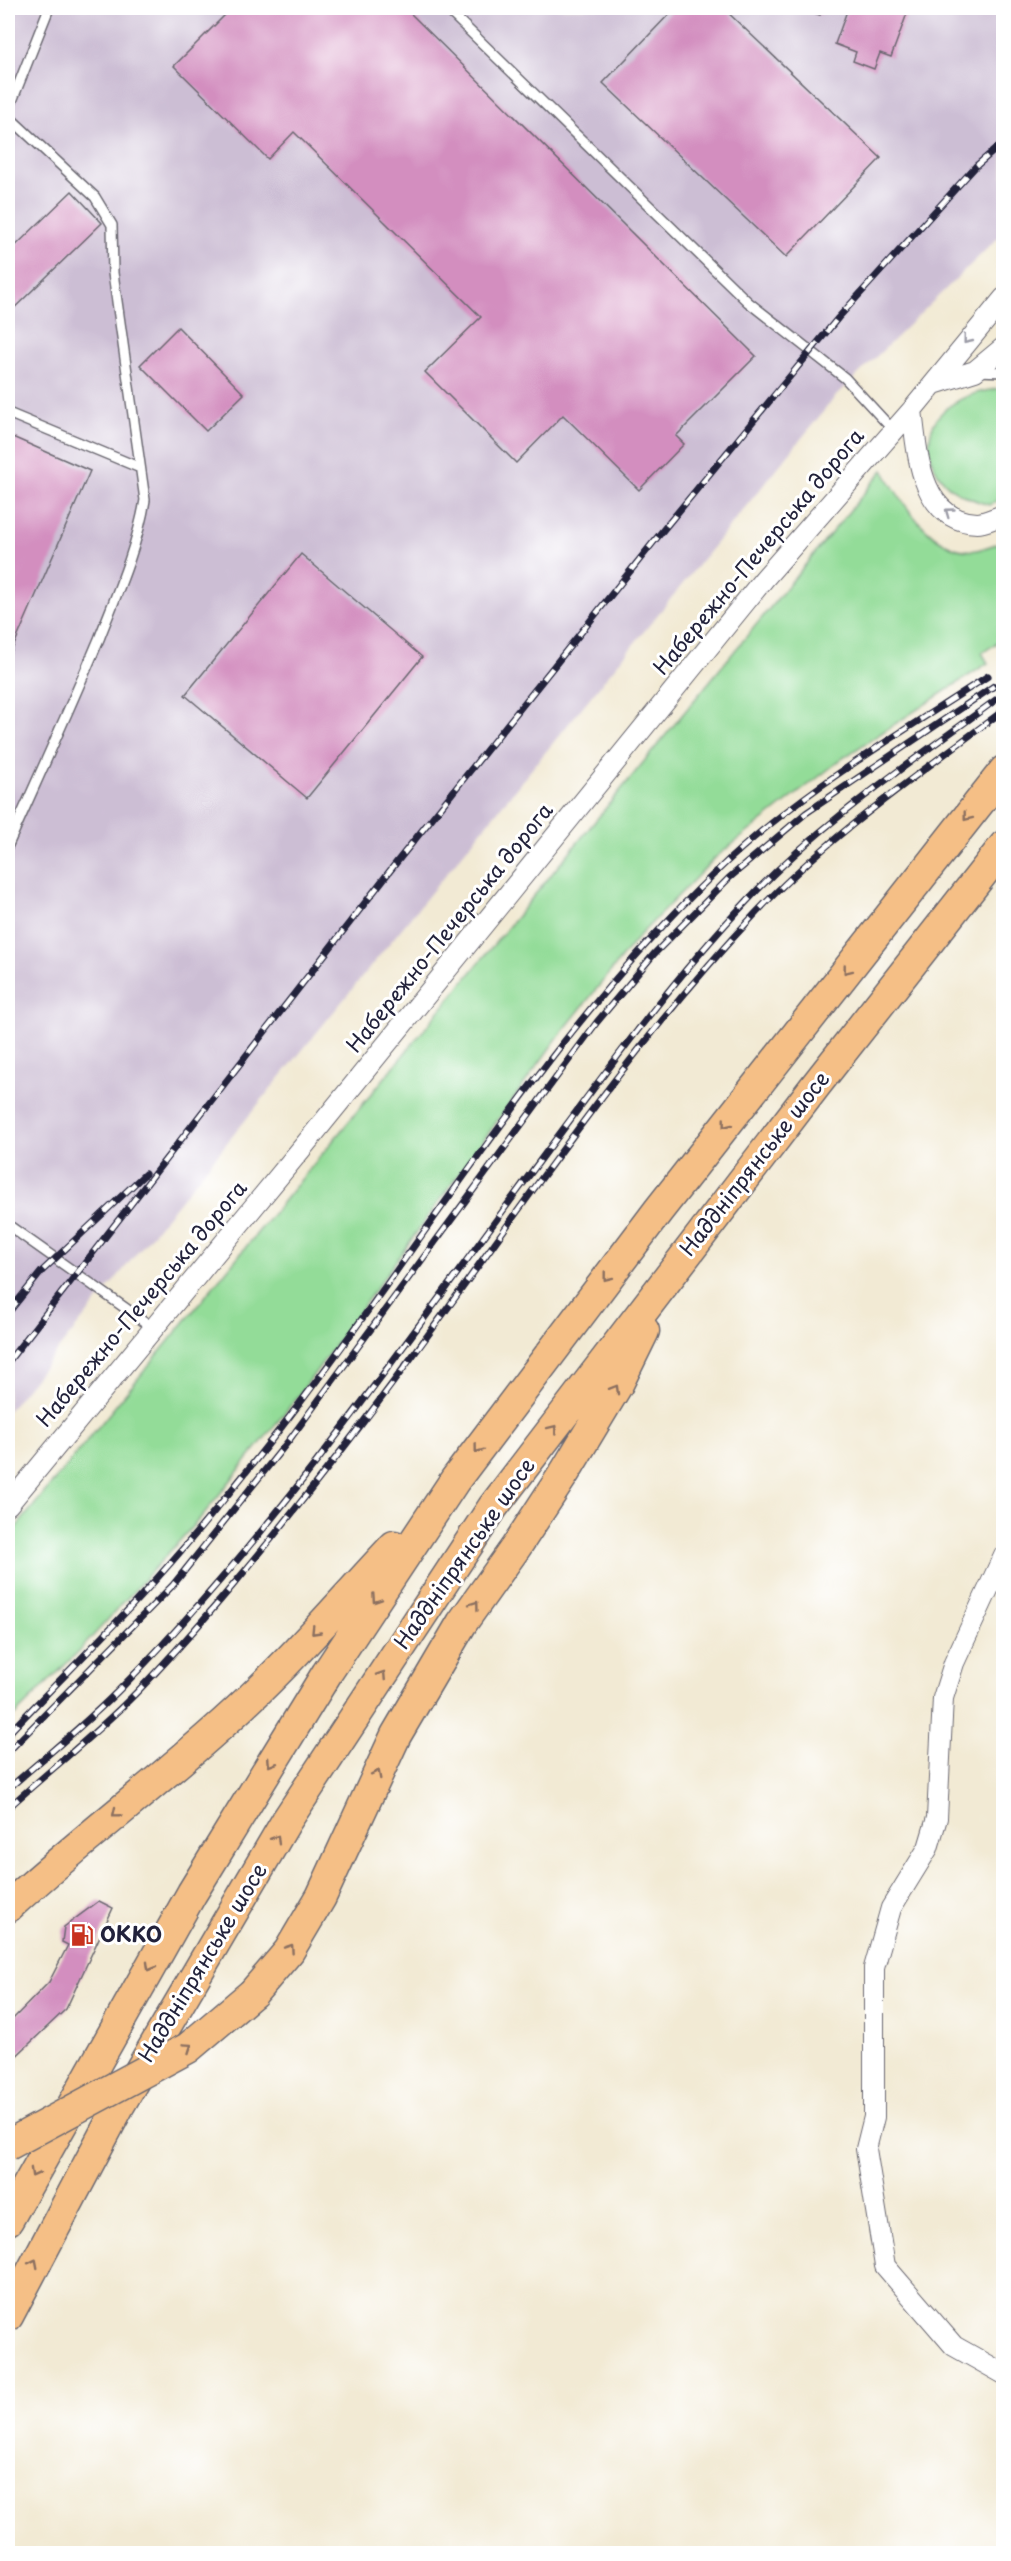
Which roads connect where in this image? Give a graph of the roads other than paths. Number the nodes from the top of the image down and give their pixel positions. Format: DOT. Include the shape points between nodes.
graph roads {
  1 [pos="49,8"];
  2 [pos="446,8"];
  3 [pos="8,111"];
  4 [pos="8,116"];
  5 [pos="1004,298"];
  6 [pos="1004,347"];
  7 [pos="975,371"];
  8 [pos="1004,372"];
  9 [pos="934,384"];
  10 [pos="912,410"];
  11 [pos="8,413"];
  12 [pos="893,430"];
  13 [pos="138,467"];
  14 [pos="1004,515"];
  15 [pos="1004,771"];
  16 [pos="8,845"];
  17 [pos="1004,846"];
  18 [pos="8,1224"];
  19 [pos="672,1272"];
  20 [pos="152,1327"];
  21 [pos="455,1480"];
  22 [pos="8,1505"];
  23 [pos="1004,1555"];
  24 [pos="8,1907"];
  25 [pos="8,2145"];
  26 [pos="8,2220"];
  27 [pos="8,2316"];
  28 [pos="1004,2374"];
  1 -- 3 [label="lane"];
  2 -- 12 [label="lane" via="748,302 845,378"];
  4 -- 13 [label="lane" via="95,197 112,225 113,273"];
  5 -- 9 [label="street, Набережно-Печерська дорога, one-way"];
  6 -- 7 [label="street"];
  7 -- 8 [label="lane"];
  7 -- 9 [label="street"];
  9 -- 10 [label="street, Набережно-Печерська дорога"];
  10 -- 12 [label="street, Набережно-Печерська дорога"];
  14 -- 10 [label="street, one-way" via="979,523 959,519 941,506 924,482"];
  11 -- 13 [label="lane"];
  12 -- 20 [label="street, Набережно-Печерська дорога" via="764,579"];
  13 -- 16 [label="lane" via="145,500 139,533 74,700"];
  15 -- 21 [label="main road, Наддніпрянське шосе, one-way" via="658,1211"];
  17 -- 19 [label="main road, Наддніпрянське шосе"];
  18 -- 20 [label="lane"];
  25 -- 19 [label="main road, one-way, bridge" via="188,2048 253,1993 289,1951 321,1897 396,1735 462,1623 516,1547 618,1384"];
  27 -- 19 [label="main road, Наддніпрянське шосе, one-way" via="119,2106 294,1810 493,1507"];
  20 -- 22 [label="street, Набережно-Печерська дорога"];
  21 -- 24 [label="main road, one-way" via="244,1705 73,1847"];
  21 -- 26 [label="main road, Наддніпрянське шосе, one-way" via="327,1673 215,1854"];
  23 -- 28 [label="street" via="954,1663 943,1698 937,1818 928,1848 891,1908 874,1968 874,2117 866,2149 885,2266 954,2346"];
}
